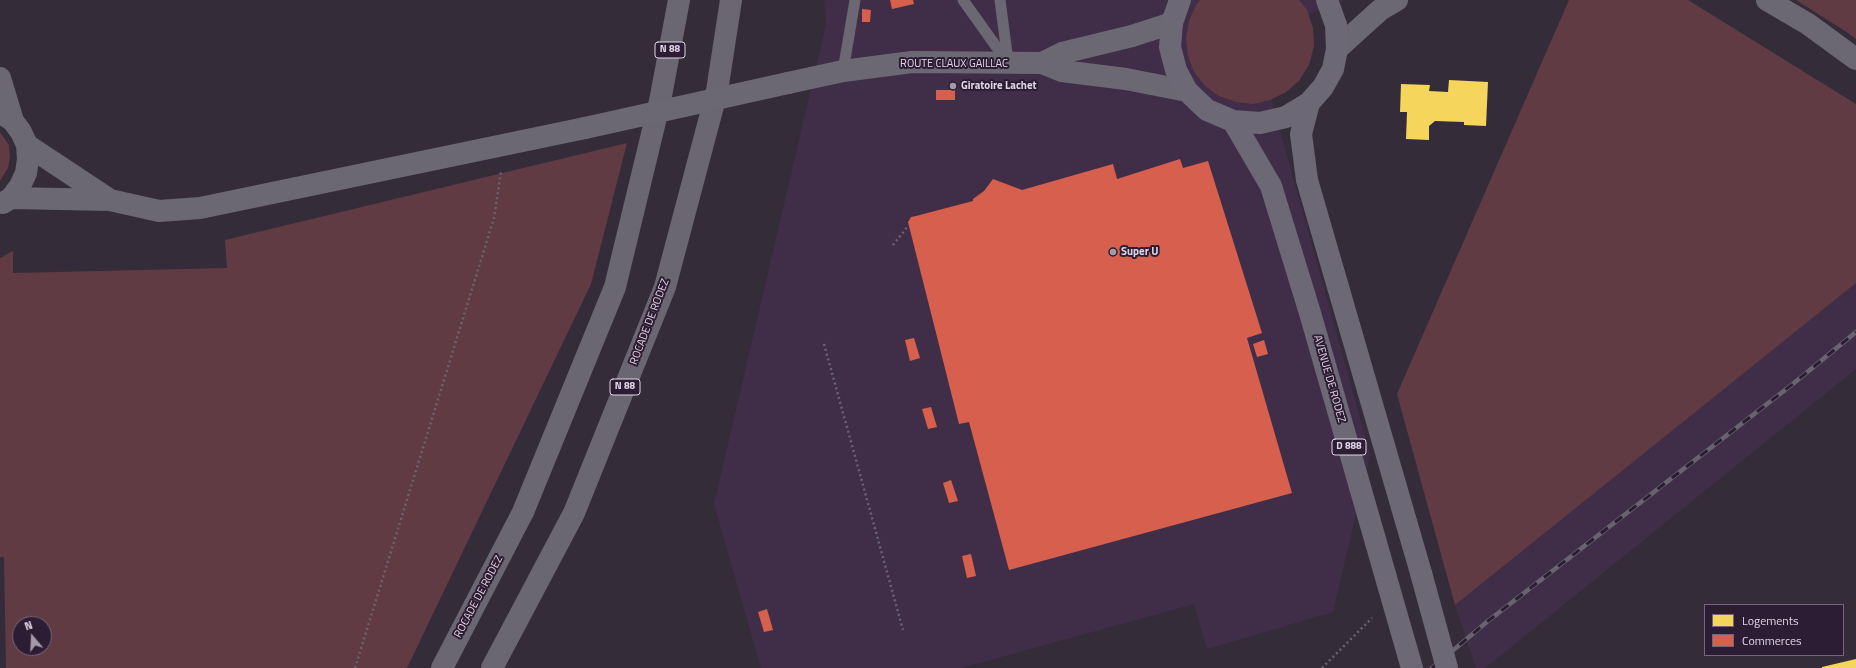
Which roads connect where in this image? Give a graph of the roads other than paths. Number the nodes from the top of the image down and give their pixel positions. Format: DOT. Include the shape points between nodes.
graph roads {
  1 [pos="679,0"];
  2 [pos="731,0"];
  3 [pos="857,0"];
  4 [pos="963,0"];
  5 [pos="1000,0"];
  6 [pos="1180,0"];
  7 [pos="1327,0"];
  8 [pos="1397,0"];
  9 [pos="1768,0"];
  10 [pos="1172,23"];
  11 [pos="1337,49"];
  12 [pos="1856,59"];
  13 [pos="1042,63"];
  14 [pos="1008,64"];
  15 [pos="843,71"];
  16 [pos="0,78"];
  17 [pos="1187,91"];
  18 [pos="1309,103"];
  19 [pos="6,117"];
  20 [pos="1233,121"];
  21 [pos="26,145"];
  22 [pos="110,200"];
  23 [pos="5,201"];
  24 [pos="442,668"];
  25 [pos="492,668"];
  26 [pos="1412,668"];
  27 [pos="1447,668"];
  1 -- 24 [label="highway, ROCADE DE RODEZ / N 88" via="660,101 615,287 524,512"];
  2 -- 25 [label="highway, ROCADE DE RODEZ / N 88" via="717,91 665,287 574,513"];
  3 -- 15 [label="lane"];
  4 -- 14 [label="lane"];
  5 -- 14 [label="lane"];
  6 -- 10 [label="main road"];
  7 -- 11 [label="main road" via="1336,25"];
  8 -- 11 [label="street" via="1380,10"];
  9 -- 12 [label="street" via="1808,24"];
  10 -- 13 [label="street, ROUTE CLAUX GAILLAC" via="1132,36 1062,53"];
  10 -- 17 [label="main road" via="1170,47 1176,70"];
  11 -- 18 [label="main road" via="1333,69 1323,87"];
  13 -- 14 [label="street, ROUTE CLAUX GAILLAC"];
  13 -- 17 [label="street, ROUTE CLAUX GAILLAC" via="1062,71"];
  14 -- 15 [label="street, ROUTE CLAUX GAILLAC" via="912,62"];
  15 -- 22 [label="street, ROUTE CLAUX GAILLAC, bridge" via="200,208 159,211"];
  16 -- 19 [label="street"];
  17 -- 20 [label="main road" via="1207,110"];
  18 -- 20 [label="main road" via="1286,117 1260,123"];
  18 -- 27 [label="main road, D 888, bridge" via="1301,134 1307,180"];
  19 -- 21 [label="street" via="21,132"];
  20 -- 26 [label="main road, AVENUE DE RODEZ / D 888" via="1271,186"];
  21 -- 22 [label="street"];
  21 -- 23 [label="street" via="26,173 20,186"];
  22 -- 23 [label="street"];
}
